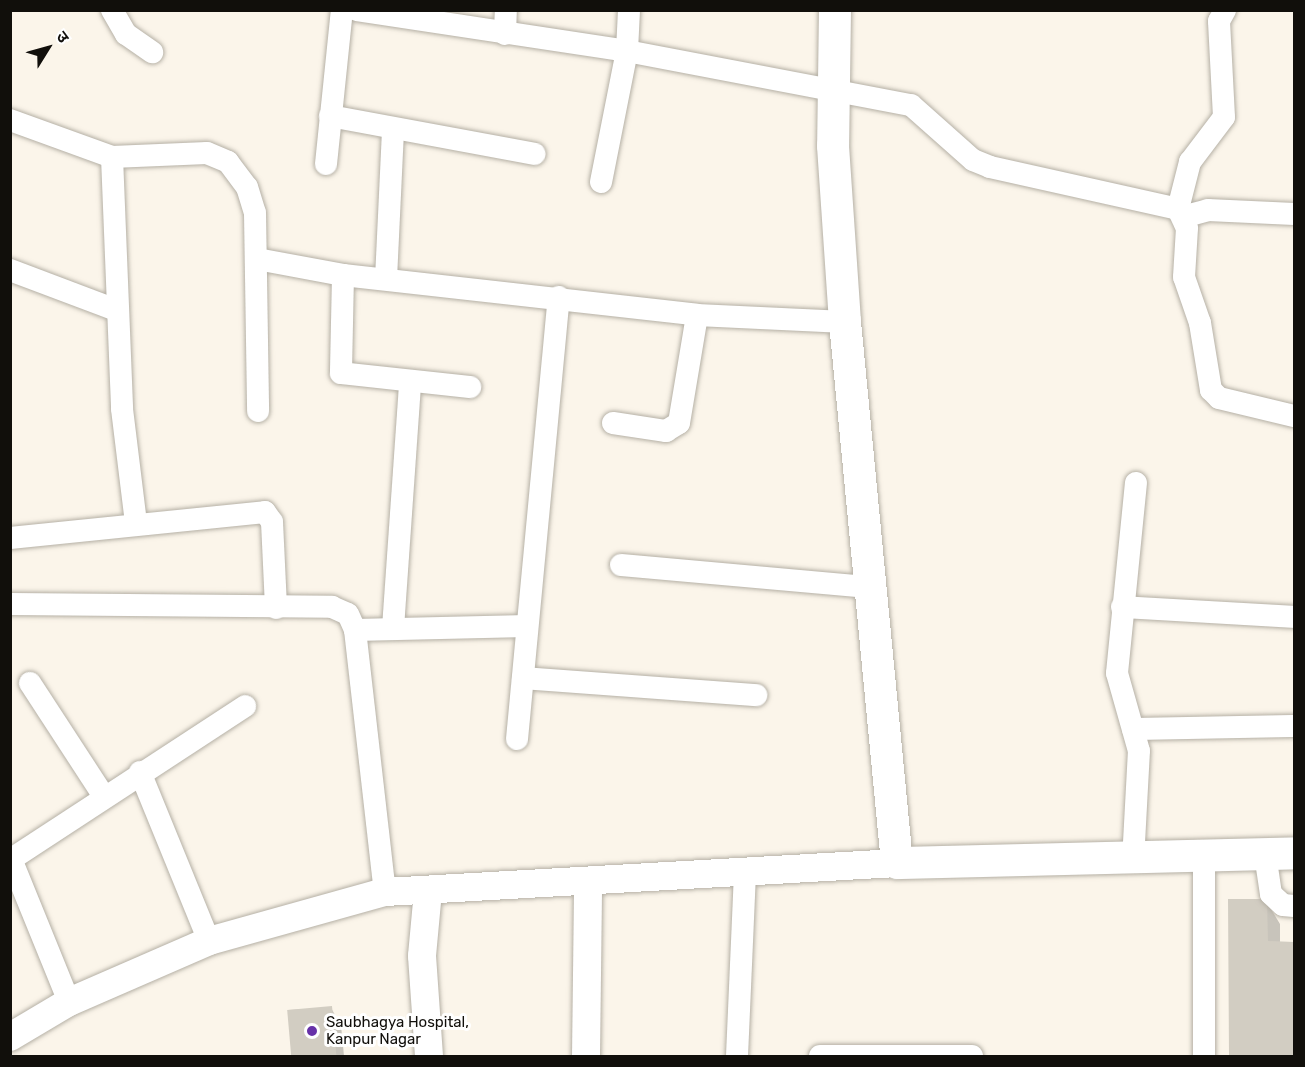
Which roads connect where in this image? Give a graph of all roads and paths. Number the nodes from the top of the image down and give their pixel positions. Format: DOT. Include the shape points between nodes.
graph roads {
  1 [pos="112,10"];
  2 [pos="342,10"];
  3 [pos="357,10"];
  4 [pos="506,10"];
  5 [pos="629,10"];
  6 [pos="835,10"];
  7 [pos="1225,10"];
  8 [pos="505,34"];
  9 [pos="627,51"];
  10 [pos="152,52"];
  11 [pos="833,89"];
  12 [pos="330,116"];
  13 [pos="10,120"];
  14 [pos="393,129"];
  15 [pos="535,154"];
  16 [pos="112,157"];
  17 [pos="326,164"];
  18 [pos="601,182"];
  19 [pos="1182,213"];
  20 [pos="1294,214"];
  21 [pos="257,259"];
  22 [pos="10,270"];
  23 [pos="343,275"];
  24 [pos="386,279"];
  25 [pos="559,297"];
  26 [pos="116,310"];
  27 [pos="697,315"];
  28 [pos="845,322"];
  29 [pos="410,383"];
  30 [pos="470,387"];
  31 [pos="258,411"];
  32 [pos="1294,416"];
  33 [pos="613,423"];
  34 [pos="1136,483"];
  35 [pos="136,523"];
  36 [pos="10,538"];
  37 [pos="621,565"];
  38 [pos="869,587"];
  39 [pos="10,604"];
  40 [pos="1122,607"];
  41 [pos="276,608"];
  42 [pos="1294,617"];
  43 [pos="527,626"];
  44 [pos="393,628"];
  45 [pos="355,630"];
  46 [pos="524,678"];
  47 [pos="30,683"];
  48 [pos="756,695"];
  49 [pos="245,706"];
  50 [pos="1294,726"];
  51 [pos="1133,729"];
  52 [pos="517,739"];
  53 [pos="140,772"];
  54 [pos="103,795"];
  55 [pos="1280,853"];
  56 [pos="1204,857"];
  57 [pos="11,859"];
  58 [pos="1133,861"];
  59 [pos="897,863"];
  60 [pos="745,875"];
  61 [pos="588,882"];
  62 [pos="428,891"];
  63 [pos="386,892"];
  64 [pos="1294,906"];
  65 [pos="209,941"];
  66 [pos="69,1002"];
  67 [pos="10,1037"];
  68 [pos="429,1056"];
  69 [pos="586,1056"];
  70 [pos="737,1056"];
  71 [pos="820,1056"];
  72 [pos="972,1056"];
  73 [pos="1204,1056"];
  1 -- 10 [label="street" via="126,34"];
  2 -- 12 [label="street"];
  3 -- 8 [label="street"];
  4 -- 8 [label="street"];
  5 -- 9 [label="street"];
  6 -- 11 [label="main road"];
  7 -- 19 [label="street" via="1219,21 1224,117 1190,162"];
  8 -- 9 [label="street"];
  9 -- 11 [label="street"];
  9 -- 18 [label="street"];
  11 -- 19 [label="street" via="911,105 973,160 990,167"];
  11 -- 28 [label="main road"];
  12 -- 14 [label="street"];
  12 -- 17 [label="street"];
  13 -- 16 [label="street"];
  14 -- 15 [label="street"];
  14 -- 24 [label="street"];
  16 -- 21 [label="street" via="219,156 252,199"];
  16 -- 26 [label="street"];
  19 -- 20 [label="street" via="1209,210"];
  19 -- 32 [label="street" via="1184,277 1200,323 1211,390 1219,398"];
  21 -- 23 [label="street"];
  21 -- 31 [label="street"];
  22 -- 26 [label="street"];
  23 -- 24 [label="street"];
  23 -- 29 [label="street" via="341,373"];
  24 -- 25 [label="street"];
  25 -- 27 [label="street"];
  25 -- 43 [label="street"];
  26 -- 35 [label="street"];
  27 -- 28 [label="street"];
  27 -- 33 [label="street" via="679,423 666,431"];
  28 -- 38 [label="main road"];
  29 -- 30 [label="street"];
  29 -- 44 [label="street"];
  34 -- 40 [label="street"];
  35 -- 36 [label="street"];
  35 -- 41 [label="street" via="265,512 272,522"];
  37 -- 38 [label="street"];
  38 -- 59 [label="main road"];
  39 -- 41 [label="street"];
  40 -- 42 [label="street"];
  40 -- 51 [label="street" via="1118,691"];
  41 -- 45 [label="street" via="332,607 348,614"];
  43 -- 44 [label="street"];
  43 -- 46 [label="street"];
  44 -- 45 [label="street"];
  45 -- 63 [label="street"];
  46 -- 48 [label="street"];
  46 -- 52 [label="street"];
  47 -- 54 [label="street"];
  49 -- 53 [label="street"];
  50 -- 51 [label="street"];
  51 -- 58 [label="street" via="1139,751"];
  53 -- 54 [label="street"];
  53 -- 65 [label="street"];
  54 -- 57 [label="street"];
  55 -- 56 [label="main road"];
  55 -- 64 [label="street" via="1271,894 1283,905"];
  56 -- 58 [label="main road"];
  56 -- 73 [label="street"];
  57 -- 66 [label="street"];
  58 -- 59 [label="main road"];
  59 -- 60 [label="street"];
  60 -- 61 [label="street"];
  60 -- 70 [label="street"];
  61 -- 62 [label="street"];
  61 -- 69 [label="street"];
  62 -- 63 [label="street"];
  62 -- 68 [label="street" via="422,956"];
  63 -- 65 [label="street"];
  65 -- 66 [label="street"];
  66 -- 67 [label="street"];
  71 -- 72 [label="street"];
}
